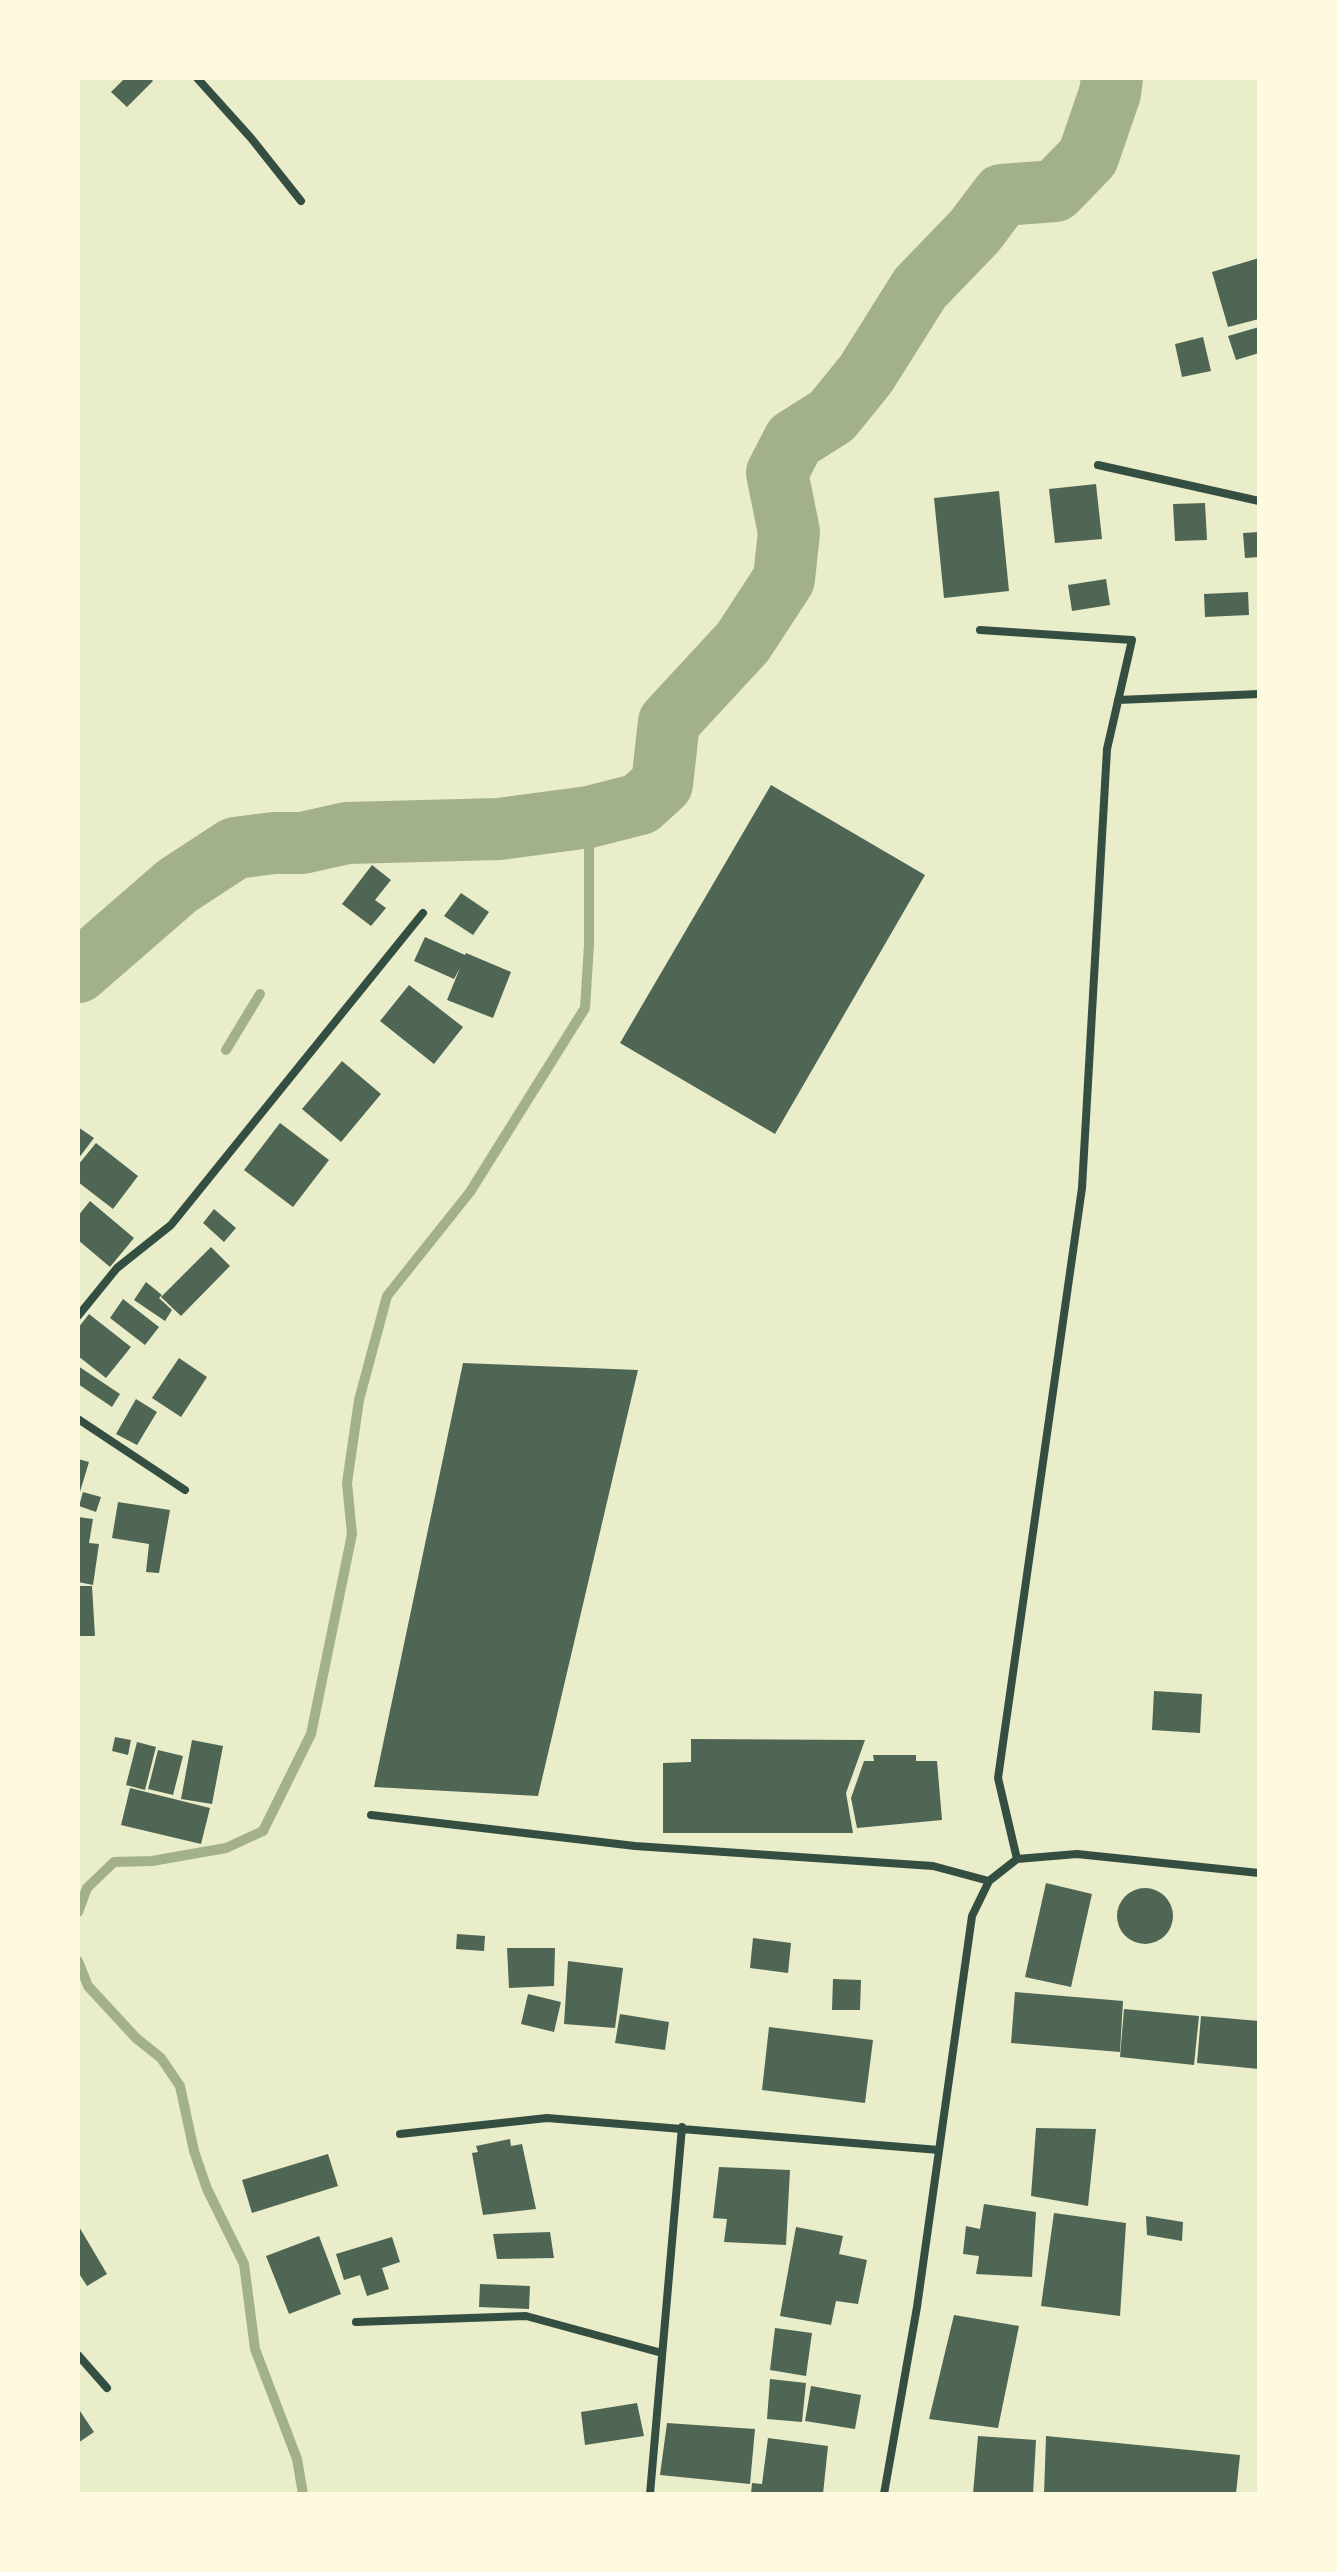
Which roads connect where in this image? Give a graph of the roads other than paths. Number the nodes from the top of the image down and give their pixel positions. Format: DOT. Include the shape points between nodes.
graph roads {
  1 [pos="197,78"];
  2 [pos="301,201"];
  3 [pos="1098,465"];
  4 [pos="1259,501"];
  5 [pos="980,630"];
  6 [pos="1259,694"];
  7 [pos="1118,700"];
  8 [pos="423,913"];
  9 [pos="78,1316"];
  10 [pos="78,1419"];
  11 [pos="185,1490"];
  12 [pos="371,1815"];
  13 [pos="1017,1859"];
  14 [pos="1259,1873"];
  15 [pos="989,1881"];
  16 [pos="682,2127"];
  17 [pos="400,2134"];
  18 [pos="939,2150"];
  19 [pos="356,2322"];
  20 [pos="662,2353"];
  21 [pos="78,2355"];
  22 [pos="107,2388"];
  23 [pos="650,2494"];
  24 [pos="884,2494"];
  1 -- 2 [label="street"];
  3 -- 4 [label="street"];
  5 -- 7 [label="street" via="1132,640"];
  6 -- 7 [label="street"];
  7 -- 13 [label="street" via="1107,749 1082,1188 998,1778"];
  8 -- 9 [label="street" via="171,1225 117,1268"];
  10 -- 11 [label="street"];
  12 -- 15 [label="street" via="635,1846 933,1866"];
  13 -- 14 [label="street" via="1077,1854"];
  13 -- 15 [label="street"];
  15 -- 18 [label="street" via="972,1916"];
  16 -- 17 [label="street" via="547,2118"];
  16 -- 18 [label="street"];
  16 -- 20 [label="street"];
  18 -- 24 [label="street"];
  19 -- 20 [label="street" via="526,2316"];
  20 -- 23 [label="street"];
  21 -- 22 [label="street"];
}
